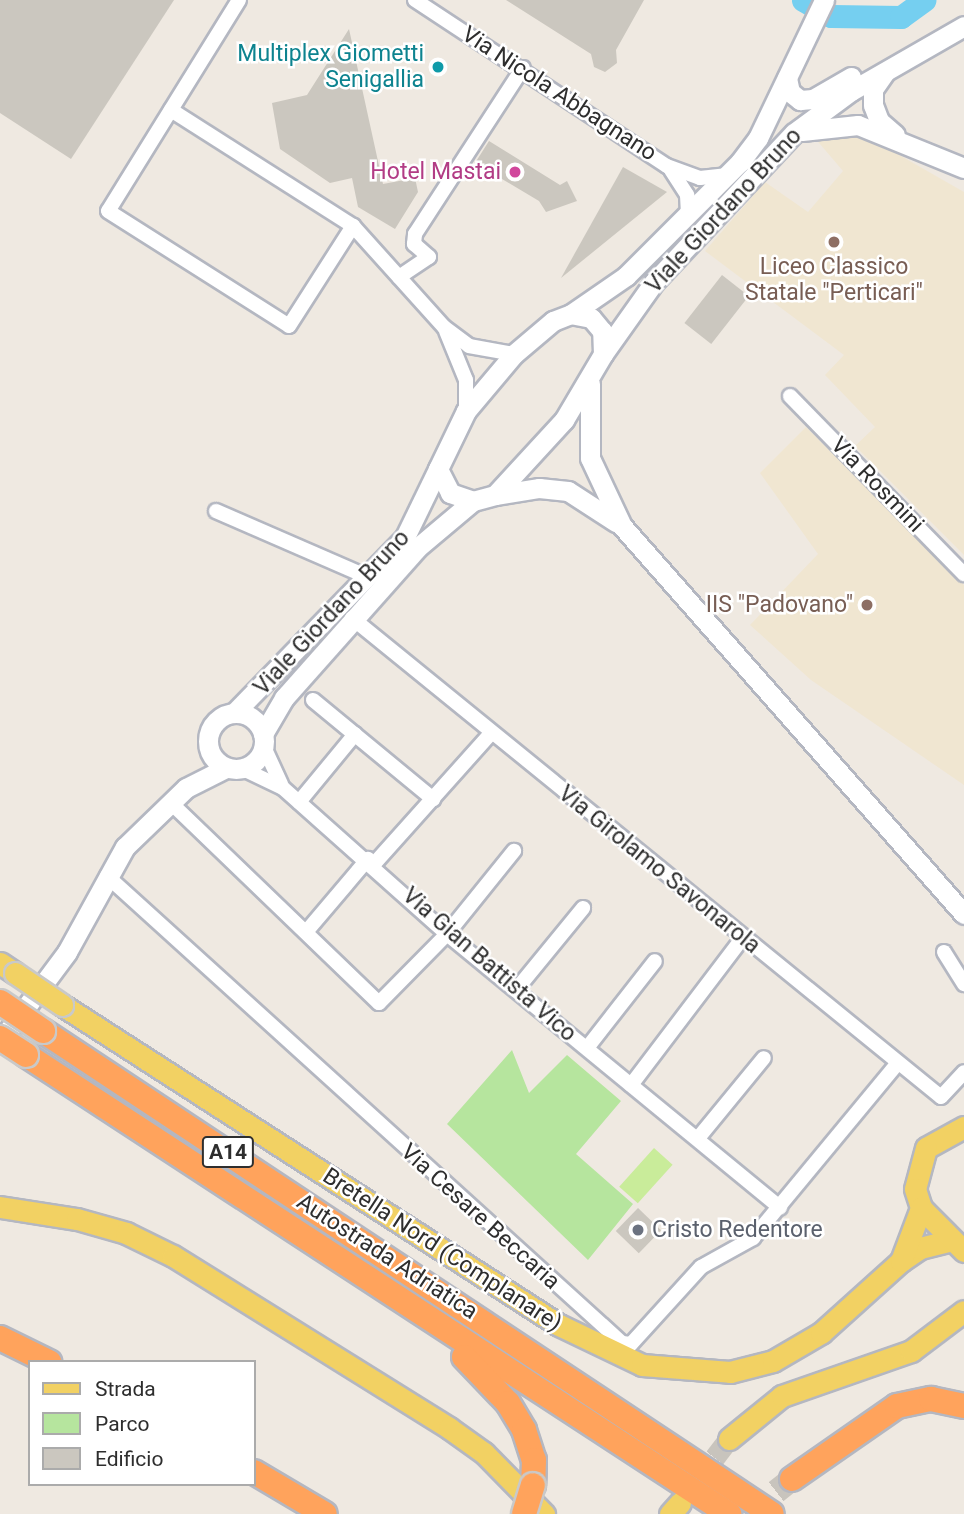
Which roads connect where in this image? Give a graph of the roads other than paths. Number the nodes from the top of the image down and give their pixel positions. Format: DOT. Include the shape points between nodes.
graph roads {
  1 [pos="239,0"];
  2 [pos="415,0"];
  3 [pos="824,0"];
  4 [pos="964,26"];
  5 [pos="934,41"];
  6 [pos="523,68"];
  7 [pos="887,68"];
  8 [pos="790,73"];
  9 [pos="171,110"];
  10 [pos="794,133"];
  11 [pos="899,138"];
  12 [pos="667,166"];
  13 [pos="964,168"];
  14 [pos="727,175"];
  15 [pos="688,216"];
  16 [pos="352,226"];
  17 [pos="399,277"];
  18 [pos="572,314"];
  19 [pos="444,327"];
  20 [pos="514,354"];
  21 [pos="603,354"];
  22 [pos="590,380"];
  23 [pos="790,396"];
  24 [pos="466,411"];
  25 [pos="438,469"];
  26 [pos="495,495"];
  27 [pos="473,501"];
  28 [pos="216,511"];
  29 [pos="622,526"];
  30 [pos="964,574"];
  31 [pos="368,577"];
  32 [pos="352,618"];
  33 [pos="313,701"];
  34 [pos="235,712"];
  35 [pos="491,733"];
  36 [pos="355,734"];
  37 [pos="264,741"];
  38 [pos="208,748"];
  39 [pos="235,768"];
  40 [pos="186,788"];
  41 [pos="283,788"];
  42 [pos="433,799"];
  43 [pos="170,802"];
  44 [pos="299,802"];
  45 [pos="514,851"];
  46 [pos="371,862"];
  47 [pos="107,876"];
  48 [pos="583,908"];
  49 [pos="964,914"];
  50 [pos="306,932"];
  51 [pos="447,934"];
  52 [pos="742,939"];
  53 [pos="944,952"];
  54 [pos="655,961"];
  55 [pos="7,968"];
  56 [pos="964,984"];
  57 [pos="516,990"];
  58 [pos="0,1002"];
  59 [pos="0,1040"];
  60 [pos="587,1048"];
  61 [pos="764,1058"];
  62 [pos="898,1063"];
  63 [pos="964,1072"];
  64 [pos="631,1085"];
  65 [pos="964,1127"];
  66 [pos="699,1137"];
  67 [pos="0,1207"];
  68 [pos="780,1208"];
  69 [pos="921,1208"];
  70 [pos="958,1246"];
  71 [pos="901,1261"];
  72 [pos="964,1311"];
  73 [pos="432,1324"];
  74 [pos="0,1338"];
  75 [pos="44,1360"];
  76 [pos="964,1406"];
  77 [pos="729,1439"];
  78 [pos="256,1473"];
  79 [pos="792,1479"];
  80 [pos="326,1514"];
  81 [pos="524,1514"];
  82 [pos="544,1514"];
  83 [pos="729,1514"];
  84 [pos="772,1514"];
  1 -- 9 [label="street"];
  2 -- 6 [label="street, Via Nicola Abbagnano"];
  3 -- 8 [label="main road"];
  4 -- 5 [label="main road, Viale Giordano Bruno"];
  5 -- 7 [label="main road, Viale Giordano Bruno"];
  5 -- 8 [label="main road, Viale Giordano Bruno" via="813,99 800,100 790,92"];
  6 -- 12 [label="street, Via Nicola Abbagnano"];
  6 -- 17 [label="street" via="415,234 414,244 429,257"];
  7 -- 10 [label="main road, Viale Giordano Bruno"];
  7 -- 11 [label="main road" via="873,89 873,105 879,121"];
  8 -- 14 [label="main road, Viale Giordano Bruno" via="758,138"];
  9 -- 16 [label="street"];
  9 -- 16 [label="street" via="108,211 124,222 289,326"];
  10 -- 11 [label="main road" via="839,123"];
  10 -- 21 [label="main road, Viale Giordano Bruno" via="654,282"];
  11 -- 13 [label="main road"];
  12 -- 14 [label="street, Via Nicola Abbagnano" via="700,178"];
  12 -- 15 [label="street, Via Nicola Abbagnano" via="687,195"];
  14 -- 15 [label="main road, Viale Giordano Bruno"];
  15 -- 18 [label="main road, Viale Giordano Bruno" via="626,275"];
  16 -- 17 [label="street"];
  17 -- 19 [label="street"];
  18 -- 20 [label="main road, Viale Giordano Bruno" via="553,321"];
  18 -- 21 [label="main road" via="599,324"];
  19 -- 20 [label="street" via="469,346"];
  19 -- 24 [label="street" via="466,380"];
  20 -- 24 [label="main road, Viale Giordano Bruno"];
  21 -- 22 [label="main road, Viale Giordano Bruno"];
  22 -- 26 [label="main road, Viale Giordano Bruno" via="565,421"];
  22 -- 29 [label="main road" via="590,458"];
  23 -- 30 [label="street, Via Rosmini"];
  24 -- 25 [label="main road, Viale Giordano Bruno"];
  25 -- 27 [label="main road" via="450,492"];
  25 -- 31 [label="main road, Viale Giordano Bruno" via="414,525"];
  26 -- 27 [label="main road, Viale Giordano Bruno"];
  26 -- 29 [label="main road" via="539,488 568,491"];
  27 -- 32 [label="main road, Viale Giordano Bruno" via="417,548"];
  28 -- 31 [label="street"];
  29 -- 49 [label="main road"];
  31 -- 34 [label="main road, Viale Giordano Bruno"];
  32 -- 35 [label="street, Via Girolamo Savonarola"];
  32 -- 37 [label="main road, Viale Giordano Bruno" via="284,698"];
  33 -- 36 [label="street"];
  34 -- 37 [label="main road" via="253,718"];
  34 -- 38 [label="main road" via="215,722"];
  35 -- 42 [label="street"];
  35 -- 52 [label="street, Via Girolamo Savonarola"];
  36 -- 42 [label="street"];
  36 -- 44 [label="street"];
  37 -- 39 [label="main road"];
  37 -- 41 [label="street, Via Gian Battista Vico"];
  38 -- 39 [label="main road"];
  38 -- 40 [label="main road"];
  39 -- 40 [label="main road"];
  39 -- 41 [label="street, Via Gian Battista Vico"];
  40 -- 43 [label="main road"];
  41 -- 44 [label="street, Via Gian Battista Vico"];
  42 -- 46 [label="street"];
  43 -- 47 [label="main road" via="143,826"];
  43 -- 50 [label="street"];
  44 -- 46 [label="street, Via Gian Battista Vico"];
  45 -- 51 [label="street"];
  46 -- 50 [label="street"];
  46 -- 51 [label="street, Via Gian Battista Vico"];
  47 -- 59 [label="main road" via="67,952"];
  47 -- 68 [label="street, Via Cesare Beccaria" via="622,1343 631,1344 701,1267 753,1238"];
  48 -- 57 [label="street"];
  50 -- 51 [label="street" via="379,1003"];
  51 -- 57 [label="street, Via Gian Battista Vico"];
  52 -- 62 [label="street, Via Girolamo Savonarola"];
  52 -- 64 [label="street"];
  53 -- 56 [label="street"];
  54 -- 60 [label="street"];
  55 -- 71 [label="main road, Bretella Nord (Complanare), bridge" via="559,1325 642,1365 730,1372 773,1361 821,1333"];
  57 -- 60 [label="street, Via Gian Battista Vico"];
  58 -- 84 [label="highway, Autostrada Adriatica / A14, bridge"];
  59 -- 73 [label="highway, Autostrada Adriatica / A14, bridge"];
  60 -- 64 [label="street, Via Gian Battista Vico"];
  61 -- 66 [label="street"];
  62 -- 63 [label="street, Via Girolamo Savonarola" via="941,1097"];
  62 -- 68 [label="street, Via Cesare Beccaria"];
  64 -- 66 [label="street, Via Gian Battista Vico"];
  65 -- 69 [label="main road" via="926,1148 915,1189"];
  66 -- 68 [label="street, Via Gian Battista Vico"];
  67 -- 82 [label="main road" via="77,1219 126,1233 173,1256 449,1428 484,1453"];
  69 -- 70 [label="main road"];
  69 -- 71 [label="main road, Bretella Nord (Complanare)"];
  70 -- 71 [label="main road, Bretella Nord (Complanare)" via="920,1248"];
  72 -- 77 [label="main road" via="911,1351 782,1396"];
  73 -- 81 [label="highway, bridge" via="508,1403 534,1460 533,1485"];
  73 -- 83 [label="highway, Autostrada Adriatica / A14"];
  74 -- 75 [label="highway"];
  76 -- 79 [label="highway" via="931,1399 897,1406"];
  78 -- 80 [label="highway"];
}
